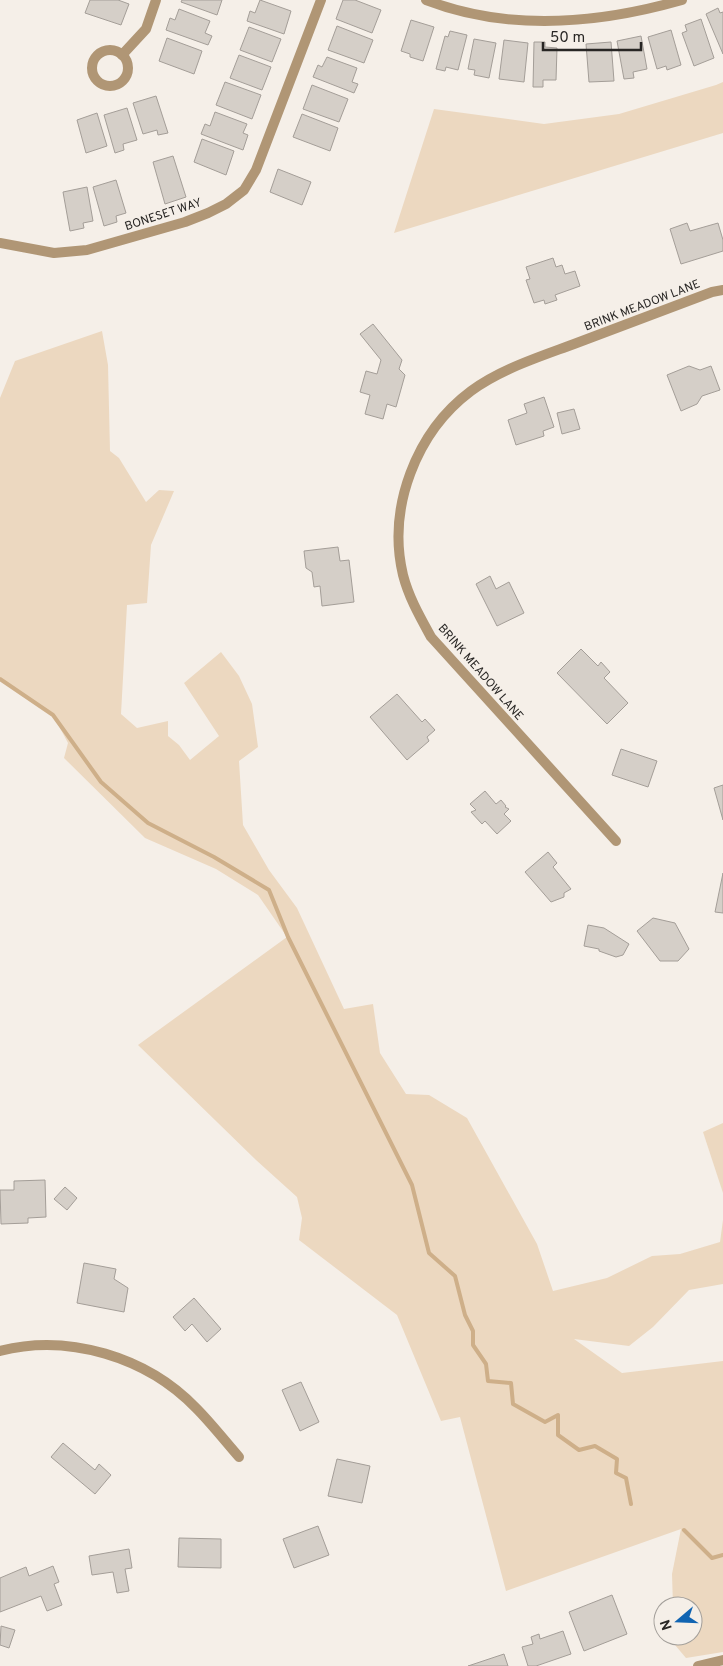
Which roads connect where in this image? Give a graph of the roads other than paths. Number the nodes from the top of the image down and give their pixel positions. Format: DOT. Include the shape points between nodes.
graph roads {
  1 [pos="156,0"];
  2 [pos="321,0"];
  3 [pos="426,0"];
  4 [pos="682,0"];
  5 [pos="122,55"];
  6 [pos="0,243"];
  7 [pos="723,290"];
  8 [pos="616,841"];
  9 [pos="0,1351"];
  10 [pos="239,1457"];
  11 [pos="723,1660"];
  12 [pos="698,1666"];
  1 -- 5 [label="street" via="146,29"];
  2 -- 6 [label="street, BONESET WAY" via="256,170 244,190 226,204 185,222 87,250 54,253"];
  3 -- 4 [label="street" via="490,18 546,22 591,20"];
  7 -- 8 [label="street, BRINK MEADOW LANE" via="514,367 472,391 440,419 412,467 400,507 398,535 403,575 414,606 431,637"];
  9 -- 10 [label="street" via="19,1346 67,1346 106,1353 128,1362 167,1383 196,1407"];
  11 -- 12 [label="street"];
}
